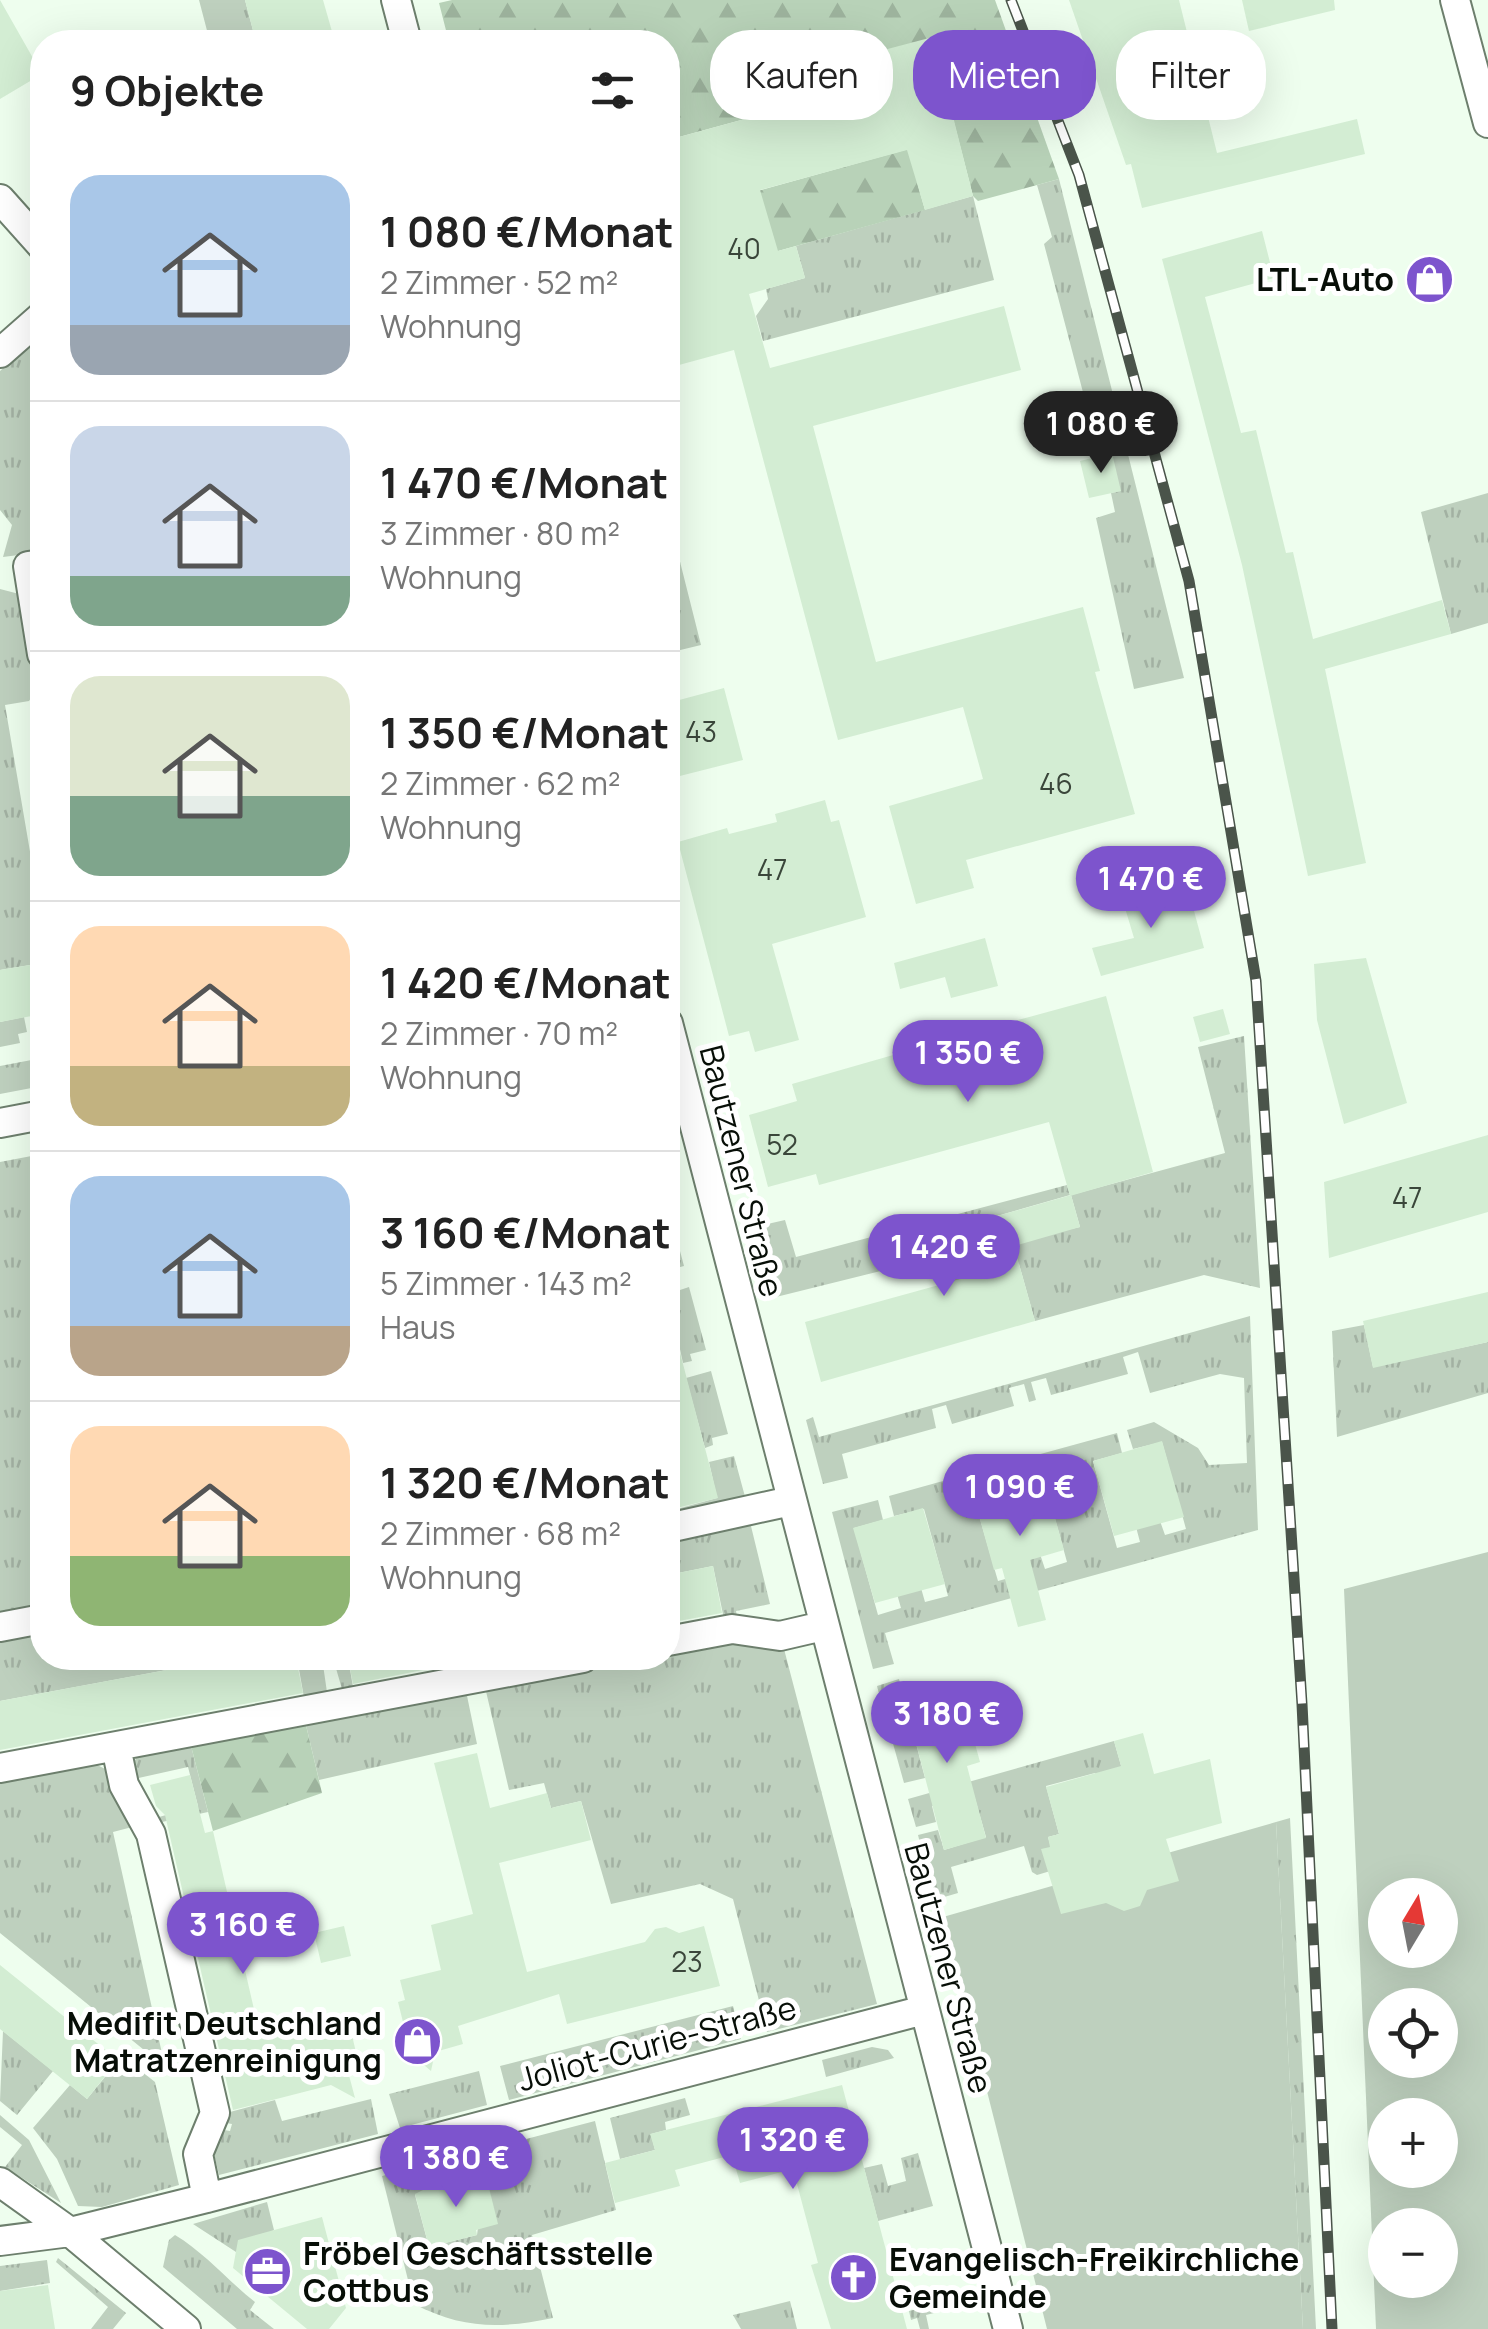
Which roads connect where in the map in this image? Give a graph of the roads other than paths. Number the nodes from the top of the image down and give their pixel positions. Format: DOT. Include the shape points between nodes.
graph roads {
  1 [pos="396,0"];
  2 [pos="1456,0"];
  3 [pos="404,30"];
  4 [pos="1488,123"];
  5 [pos="0,199"];
  6 [pos="30,233"];
  7 [pos="30,327"];
  8 [pos="0,353"];
  9 [pos="680,1070"];
  10 [pos="30,1118"];
  11 [pos="0,1123"];
  12 [pos="791,1501"];
  13 [pos="680,1525"];
  14 [pos="30,1622"];
  15 [pos="823,1626"];
  16 [pos="0,1627"];
  17 [pos="680,1640"];
  18 [pos="520,1670"];
  19 [pos="116,1747"];
  20 [pos="0,1768"];
  21 [pos="924,2010"];
  22 [pos="0,2182"];
  23 [pos="207,2198"];
  24 [pos="70,2232"];
  25 [pos="0,2242"];
  26 [pos="186,2329"];
  27 [pos="1008,2329"];
  1 -- 3 [label="street"];
  2 -- 4 [label="street"];
  5 -- 6 [label="street"];
  7 -- 8 [label="street"];
  9 -- 12 [label="street, Bautzener Straße"];
  10 -- 11 [label="street"];
  12 -- 13 [label="street"];
  12 -- 15 [label="street, Bautzener Straße"];
  14 -- 16 [label="street"];
  15 -- 17 [label="street" via="780,1636 732,1629"];
  15 -- 21 [label="street, Bautzener Straße"];
  18 -- 19 [label="street"];
  19 -- 20 [label="street"];
  19 -- 23 [label="street" via="124,1785 151,1834 215,2113 198,2154"];
  21 -- 23 [label="street, Joliot-Curie-Straße"];
  21 -- 27 [label="street, Bautzener Straße"];
  22 -- 24 [label="street"];
  23 -- 24 [label="street, Joliot-Curie-Straße"];
  24 -- 25 [label="street, Joliot-Curie-Straße"];
  24 -- 26 [label="street"];
}
